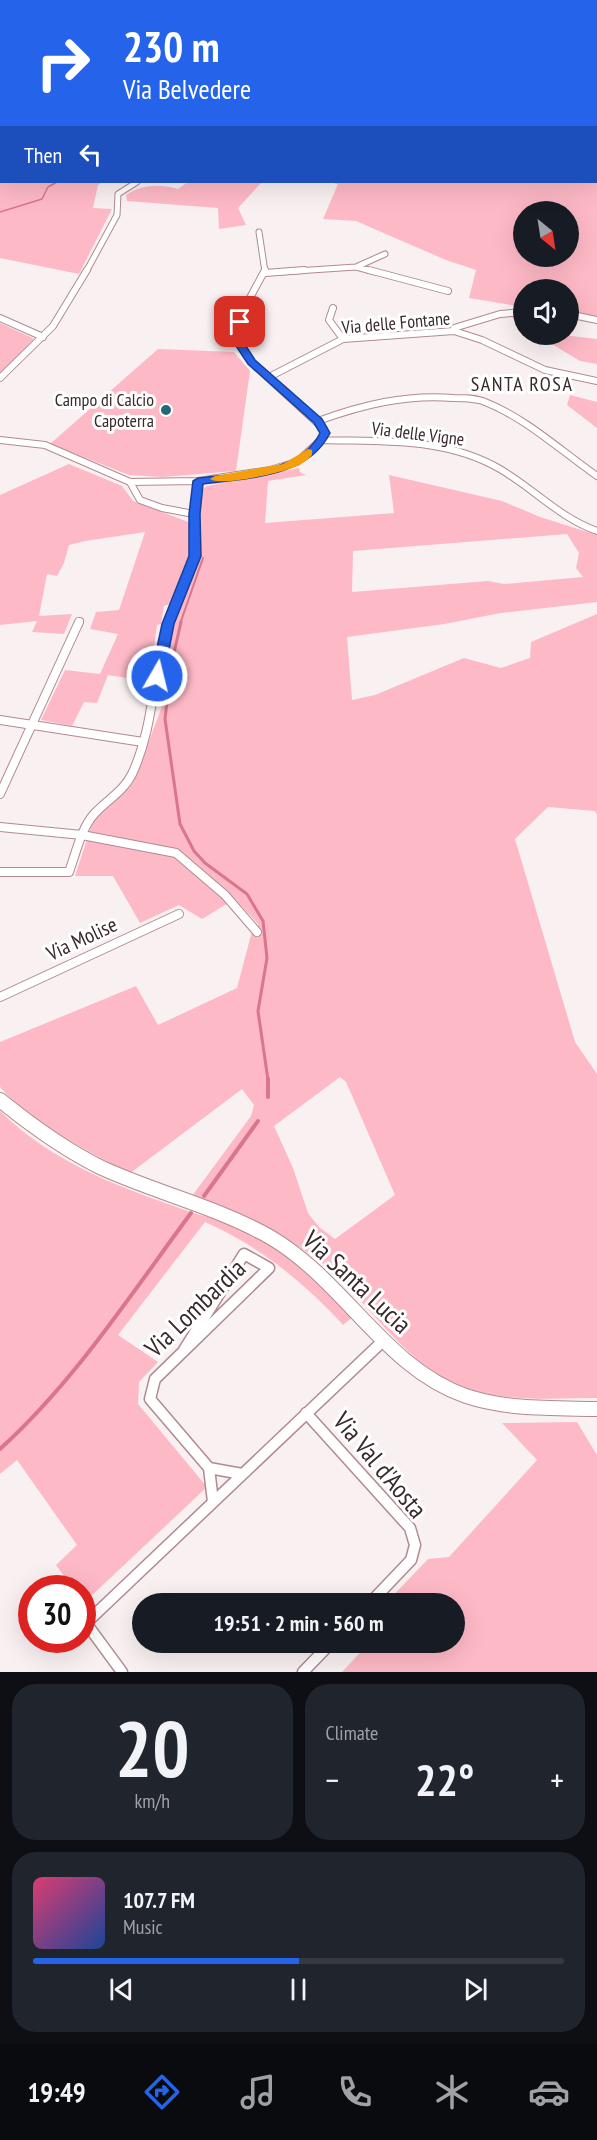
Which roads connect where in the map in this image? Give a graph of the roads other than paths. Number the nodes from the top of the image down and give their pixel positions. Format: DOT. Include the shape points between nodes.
graph roads {
  1 [pos="135,183"];
  2 [pos="259,232"];
  3 [pos="386,254"];
  4 [pos="356,267"];
  5 [pos="265,273"];
  6 [pos="448,291"];
  7 [pos="333,308"];
  8 [pos="513,313"];
  9 [pos="579,316"];
  10 [pos="0,318"];
  11 [pos="597,320"];
  12 [pos="454,331"];
  13 [pos="43,337"];
  14 [pos="343,339"];
  15 [pos="268,377"];
  16 [pos="0,378"];
  17 [pos="597,381"];
  18 [pos="318,421"];
  19 [pos="0,440"];
  20 [pos="321,440"];
  21 [pos="597,476"];
  22 [pos="198,481"];
  23 [pos="130,482"];
  24 [pos="194,514"];
  25 [pos="597,531"];
  26 [pos="80,621"];
  27 [pos="0,720"];
  28 [pos="33,725"];
  29 [pos="143,742"];
  30 [pos="0,794"];
  31 [pos="0,827"];
  32 [pos="82,835"];
  33 [pos="0,872"];
  34 [pos="179,914"];
  35 [pos="257,932"];
  36 [pos="0,997"];
  37 [pos="0,1100"];
  38 [pos="384,1340"];
  39 [pos="184,1350"];
  40 [pos="597,1409"];
  41 [pos="306,1413"];
  42 [pos="208,1468"];
  43 [pos="242,1474"];
  44 [pos="213,1502"];
  45 [pos="380,1593"];
  46 [pos="321,1653"];
  47 [pos="122,1672"];
  48 [pos="303,1672"];
  1 -- 13 [label="street" via="118,194 117,215"];
  2 -- 5 [label="street"];
  3 -- 4 [label="street"];
  4 -- 5 [label="street"];
  4 -- 6 [label="street"];
  5 -- 15 [label="street" via="244,307 235,337 251,362"];
  7 -- 14 [label="street" via="329,320"];
  8 -- 12 [label="street"];
  9 -- 11 [label="street"];
  10 -- 13 [label="street"];
  12 -- 14 [label="street, Via delle Fontane"];
  12 -- 17 [label="street, Via delle Fontane" via="545,370"];
  13 -- 16 [label="street"];
  14 -- 15 [label="street, Via delle Fontane"];
  15 -- 18 [label="street"];
  18 -- 20 [label="street" via="325,433"];
  18 -- 21 [label="street" via="395,398 436,395 483,401"];
  19 -- 23 [label="street" via="45,445"];
  20 -- 22 [label="street" via="297,462 286,466"];
  20 -- 25 [label="street, Via delle Vigne" via="420,445 471,454 514,477 559,514"];
  22 -- 23 [label="street"];
  22 -- 24 [label="street"];
  23 -- 24 [label="street" via="140,500"];
  24 -- 29 [label="street" via="195,556 162,644 156,695"];
  26 -- 28 [label="street"];
  27 -- 28 [label="street"];
  28 -- 29 [label="street"];
  28 -- 30 [label="street"];
  29 -- 32 [label="street" via="131,776 93,815"];
  31 -- 32 [label="street"];
  32 -- 33 [label="street" via="69,872"];
  32 -- 35 [label="street" via="176,853 225,895"];
  34 -- 36 [label="street, Via Molise"];
  37 -- 38 [label="street, Via Santa Lucia" via="39,1132 79,1156 122,1177 211,1210 290,1249 330,1281"];
  38 -- 40 [label="street, Via Santa Lucia" via="418,1371 448,1389 478,1400 517,1407"];
  38 -- 41 [label="street"];
  39 -- 39 [label="street, Via Lombardia" via="269,1268 244,1254"];
  39 -- 42 [label="street, Via Lombardia" via="155,1379 150,1399"];
  41 -- 43 [label="street"];
  41 -- 45 [label="street, Via Val d'Aosta" via="410,1528 415,1545 411,1560"];
  42 -- 43 [label="street"];
  42 -- 44 [label="street"];
  43 -- 44 [label="street"];
  44 -- 47 [label="street" via="86,1623"];
  46 -- 48 [label="street"];
}
